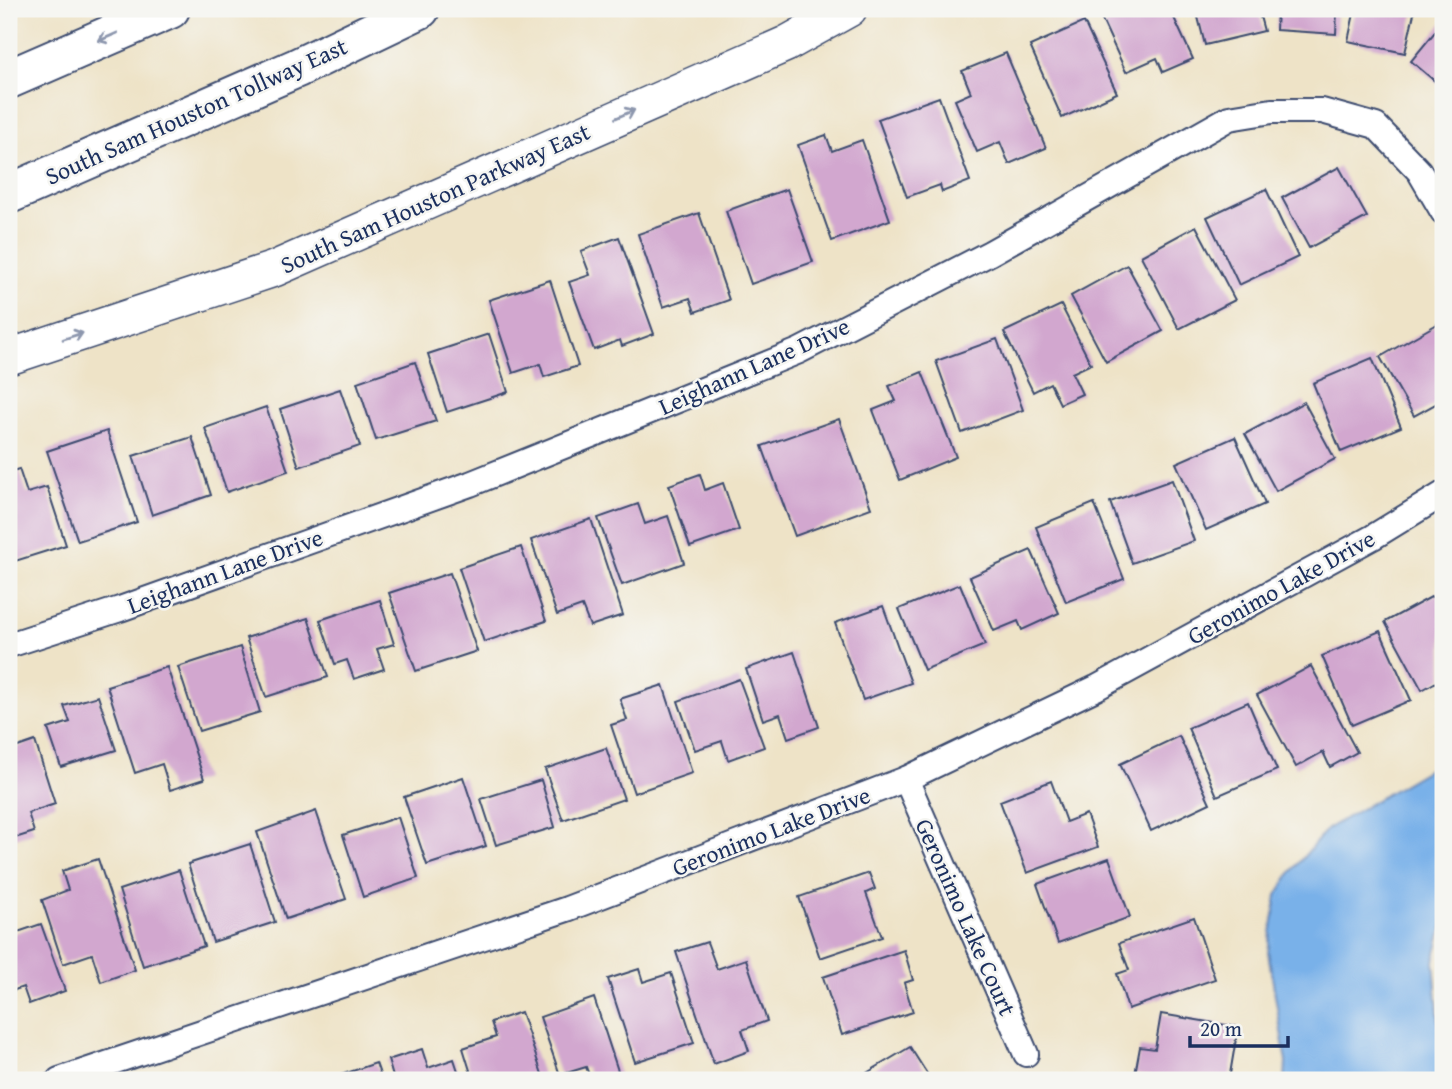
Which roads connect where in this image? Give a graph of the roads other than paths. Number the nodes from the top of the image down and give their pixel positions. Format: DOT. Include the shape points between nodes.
graph roads {
  1 [pos="170,9"];
  2 [pos="420,9"];
  3 [pos="849,9"];
  4 [pos="9,79"];
  5 [pos="9,194"];
  6 [pos="1443,212"];
  7 [pos="9,358"];
  8 [pos="1443,494"];
  9 [pos="9,645"];
  10 [pos="906,779"];
  11 [pos="1026,1054"];
  12 [pos="59,1080"];
  1 -- 4 [label="highway, one-way"];
  2 -- 5 [label="highway, South Sam Houston Tollway East"];
  7 -- 3 [label="main road, South Sam Houston Parkway East, one-way" via="274,269 786,44"];
  6 -- 9 [label="street, Leighann Lane Drive" via="1419,171 1376,126 1322,111 1272,111 1229,118 990,253 799,351 470,484"];
  8 -- 10 [label="street, Geronimo Lake Drive" via="1096,688"];
  10 -- 11 [label="street, Geronimo Lake Court"];
  10 -- 12 [label="street, Geronimo Lake Drive" via="567,909"];
}
